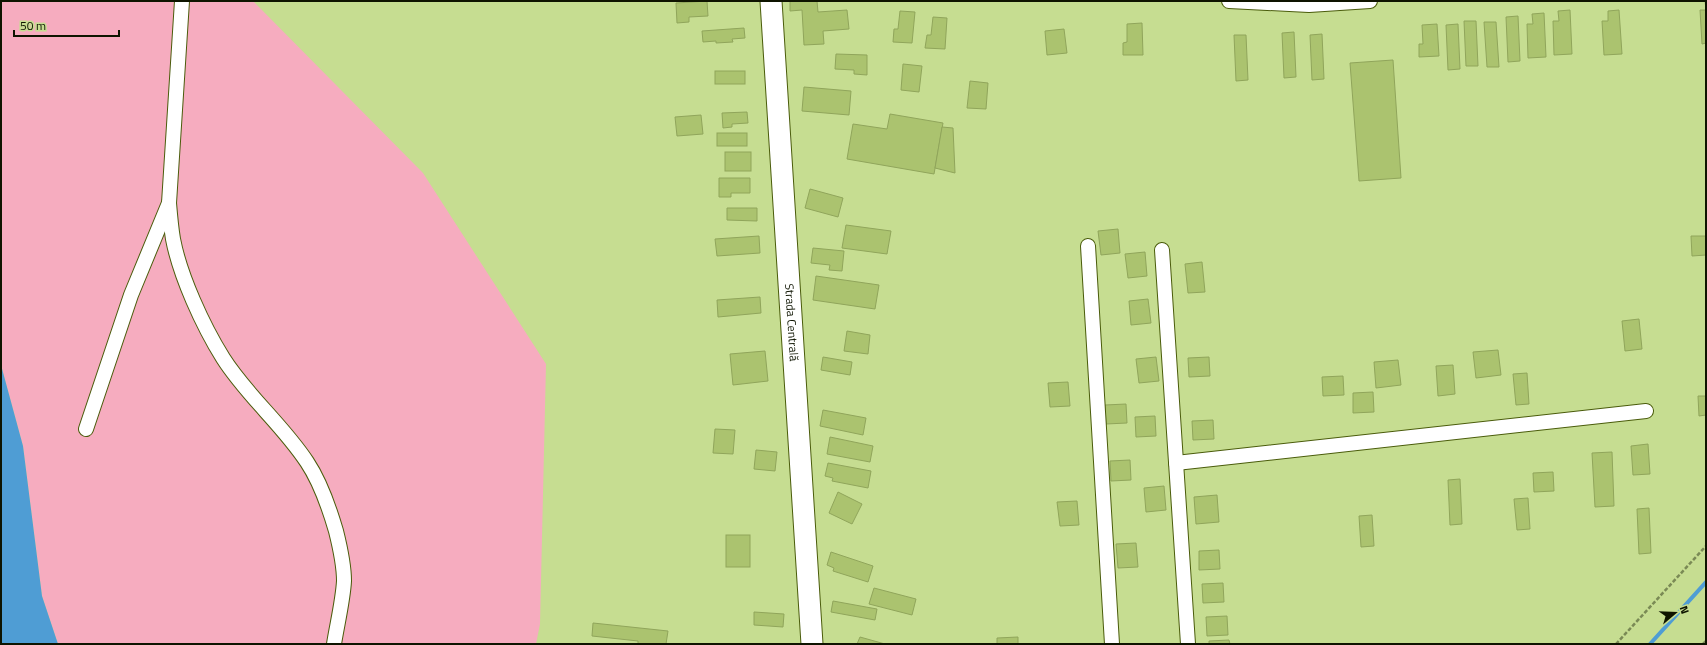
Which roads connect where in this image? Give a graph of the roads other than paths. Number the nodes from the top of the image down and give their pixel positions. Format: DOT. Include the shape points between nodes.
graph roads {
  1 [pos="182,1"];
  2 [pos="771,1"];
  3 [pos="1229,1"];
  4 [pos="1370,1"];
  5 [pos="169,203"];
  6 [pos="1088,246"];
  7 [pos="1162,250"];
  8 [pos="1646,411"];
  9 [pos="86,428"];
  10 [pos="1176,463"];
  11 [pos="334,644"];
  12 [pos="812,644"];
  13 [pos="1112,644"];
  14 [pos="1188,644"];
  1 -- 5 [label="street"];
  2 -- 12 [label="main road, Strada Centrală"];
  3 -- 4 [label="street" via="1309,5"];
  5 -- 9 [label="street" via="131,295"];
  5 -- 11 [label="street" via="173,240 182,271 223,358 245,390 307,461 320,484 341,552 344,582"];
  6 -- 13 [label="street"];
  7 -- 10 [label="street"];
  8 -- 10 [label="street"];
  10 -- 14 [label="street"];
}
